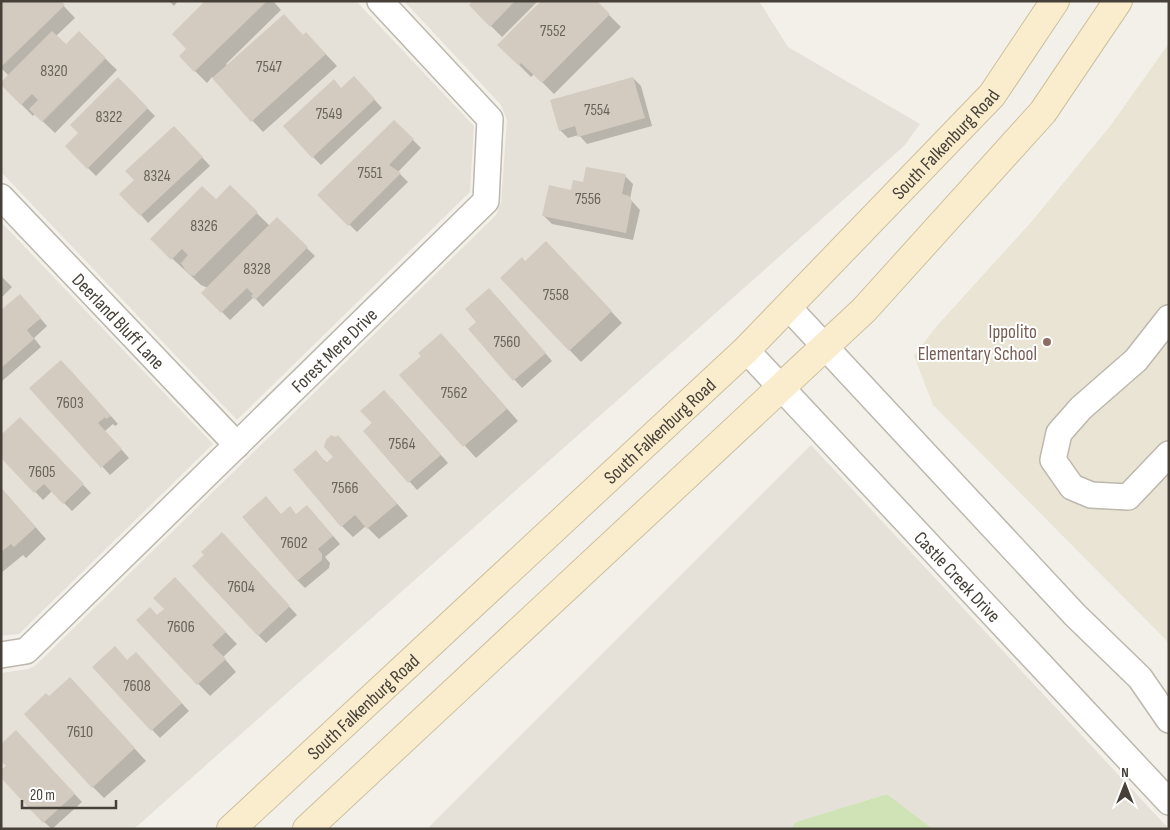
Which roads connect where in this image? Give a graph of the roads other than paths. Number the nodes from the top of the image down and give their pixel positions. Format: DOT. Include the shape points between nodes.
graph roads {
  1 [pos="380,1"];
  2 [pos="1054,1"];
  3 [pos="1118,1"];
  4 [pos="1,197"];
  5 [pos="789,308"];
  6 [pos="1169,318"];
  7 [pos="825,347"];
  8 [pos="746,350"];
  9 [pos="781,388"];
  10 [pos="237,445"];
  11 [pos="1169,454"];
  12 [pos="1,655"];
  13 [pos="1169,720"];
  14 [pos="1169,802"];
  15 [pos="231,829"];
  16 [pos="308,829"];
  1 -- 10 [label="street, Forest Mere Drive" via="490,119 486,201"];
  2 -- 5 [label="street, South Falkenburg Road" via="992,95"];
  3 -- 7 [label="street" via="1043,112 864,310"];
  4 -- 10 [label="street, Deerland Bluff Lane"];
  5 -- 7 [label="street"];
  5 -- 8 [label="street, South Falkenburg Road"];
  6 -- 11 [label="street" via="1136,360 1081,408 1059,433 1053,460 1072,486 1091,495 1128,498"];
  7 -- 9 [label="street"];
  7 -- 13 [label="street" via="1075,615 1140,678"];
  8 -- 9 [label="street, Castle Creek Drive"];
  8 -- 15 [label="street, South Falkenburg Road"];
  9 -- 14 [label="street, Castle Creek Drive"];
  9 -- 16 [label="street"];
  10 -- 12 [label="street, Forest Mere Drive" via="26,651"];
}
